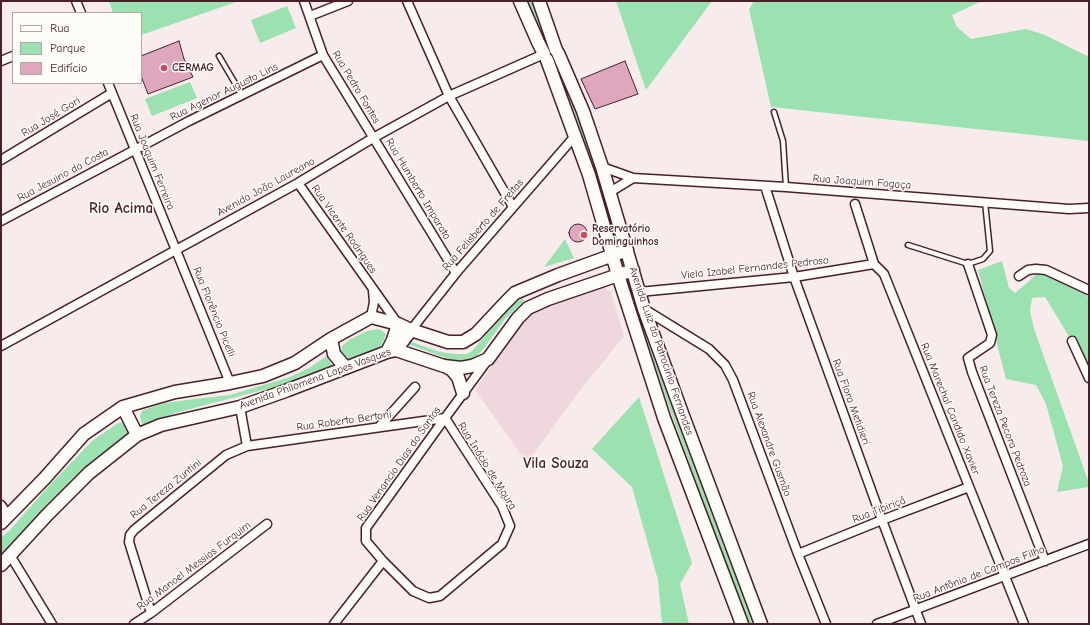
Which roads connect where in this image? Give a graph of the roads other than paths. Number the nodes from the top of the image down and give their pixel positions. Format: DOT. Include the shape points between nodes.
graph roads {
  1 [pos="76,1"];
  2 [pos="304,1"];
  3 [pos="348,1"];
  4 [pos="407,1"];
  5 [pos="520,1"];
  6 [pos="539,1"];
  7 [pos="80,12"];
  8 [pos="310,16"];
  9 [pos="557,51"];
  10 [pos="323,55"];
  11 [pos="12,56"];
  12 [pos="219,56"];
  13 [pos="545,57"];
  14 [pos="1,61"];
  15 [pos="108,84"];
  16 [pos="112,93"];
  17 [pos="242,95"];
  18 [pos="450,96"];
  19 [pos="774,112"];
  20 [pos="575,136"];
  21 [pos="373,138"];
  22 [pos="135,149"];
  23 [pos="1,160"];
  24 [pos="602,167"];
  25 [pos="633,178"];
  26 [pos="298,183"];
  27 [pos="765,186"];
  28 [pos="786,187"];
  29 [pos="610,192"];
  30 [pos="985,202"];
  31 [pos="855,204"];
  32 [pos="513,207"];
  33 [pos="1089,208"];
  34 [pos="1,221"];
  35 [pos="908,245"];
  36 [pos="177,250"];
  37 [pos="627,250"];
  38 [pos="612,256"];
  39 [pos="874,264"];
  40 [pos="968,264"];
  41 [pos="633,270"];
  42 [pos="456,273"];
  43 [pos="558,275"];
  44 [pos="618,275"];
  45 [pos="1018,276"];
  46 [pos="794,277"];
  47 [pos="372,289"];
  48 [pos="1089,290"];
  49 [pos="639,292"];
  50 [pos="565,293"];
  51 [pos="644,308"];
  52 [pos="370,317"];
  53 [pos="398,324"];
  54 [pos="410,330"];
  55 [pos="331,339"];
  56 [pos="1072,341"];
  57 [pos="1,346"];
  58 [pos="391,351"];
  59 [pos="488,359"];
  60 [pos="444,366"];
  61 [pos="345,367"];
  62 [pos="1089,378"];
  63 [pos="230,383"];
  64 [pos="415,387"];
  65 [pos="464,393"];
  66 [pos="240,407"];
  67 [pos="123,408"];
  68 [pos="444,418"];
  69 [pos="379,427"];
  70 [pos="137,435"];
  71 [pos="247,446"];
  72 [pos="969,487"];
  73 [pos="1,505"];
  74 [pos="5,519"];
  75 [pos="882,520"];
  76 [pos="267,524"];
  77 [pos="510,526"];
  78 [pos="1089,544"];
  79 [pos="798,554"];
  80 [pos="10,555"];
  81 [pos="1045,560"];
  82 [pos="383,561"];
  83 [pos="1,565"];
  84 [pos="1004,575"];
  85 [pos="916,610"];
  86 [pos="151,613"];
  87 [pos="52,624"];
  88 [pos="134,624"];
  89 [pos="334,624"];
  90 [pos="742,624"];
  91 [pos="761,624"];
  92 [pos="826,624"];
  93 [pos="876,624"];
  94 [pos="921,624"];
  95 [pos="1024,624"];
  1 -- 7 [label="street"];
  2 -- 8 [label="street, Rua Pedro Fontes"];
  3 -- 8 [label="street"];
  4 -- 18 [label="street"];
  5 -- 13 [label="street, Avenida Luiz do Patrocinio Fernandes"];
  6 -- 9 [label="street, Avenida Luiz do Patrocinio Fernandes"];
  8 -- 10 [label="street, Rua Pedro Fontes"];
  9 -- 13 [label="street" via="556,60 551,62"];
  9 -- 24 [label="street, Avenida Luiz do Patrocinio Fernandes" via="583,111"];
  10 -- 17 [label="street, Rua Agenor Augusto Lins"];
  10 -- 21 [label="street, Rua Pedro Fontes"];
  11 -- 14 [label="street"];
  12 -- 17 [label="lane"];
  13 -- 18 [label="street, Avenida João Laureano"];
  13 -- 20 [label="street, Avenida Luiz do Patrocinio Fernandes"];
  15 -- 16 [label="street, Rua Joaquim Ferreira"];
  16 -- 22 [label="street, Rua Joaquim Ferreira"];
  16 -- 23 [label="street, Rua José Gori"];
  17 -- 22 [label="street, Rua Agenor Augusto Lins"];
  18 -- 21 [label="street, Avenida João Laureano"];
  18 -- 32 [label="street"];
  19 -- 28 [label="lane" via="783,141"];
  20 -- 32 [label="street, Rua Felisberto de Freitas"];
  20 -- 38 [label="street, Avenida Luiz do Patrocinio Fernandes"];
  21 -- 26 [label="street, Avenida João Laureano"];
  21 -- 42 [label="street, Rua Humberto Imparato"];
  22 -- 34 [label="street, Rua Jesuino da Costa"];
  22 -- 36 [label="street, Rua Joaquim Ferreira"];
  24 -- 25 [label="street, Rua Joaquim Fogaça"];
  24 -- 29 [label="street, Avenida Luiz do Patrocinio Fernandes"];
  25 -- 27 [label="street, Rua Joaquim Fogaça"];
  25 -- 29 [label="street"];
  26 -- 36 [label="street, Avenida João Laureano"];
  26 -- 47 [label="street, Rua Vicente Rodrigues"];
  27 -- 28 [label="street, Rua Joaquim Fogaça"];
  27 -- 46 [label="street, Rua Flora Metidieri"];
  28 -- 30 [label="street, Rua Joaquim Fogaça"];
  29 -- 37 [label="street, Avenida Luiz do Patrocinio Fernandes"];
  30 -- 33 [label="street, Rua Joaquim Fogaça" via="1069,209"];
  30 -- 40 [label="lane" via="990,251 984,259"];
  31 -- 39 [label="street, Rua Marechal Candido Xavier"];
  32 -- 42 [label="street, Rua Felisberto de Freitas"];
  35 -- 40 [label="lane"];
  36 -- 57 [label="street, Avenida João Laureano"];
  36 -- 63 [label="street, Rua Florêncio Picelli"];
  37 -- 38 [label="street"];
  37 -- 41 [label="street, Avenida Luiz do Patrocinio Fernandes"];
  38 -- 43 [label="street"];
  38 -- 44 [label="street, Avenida Luiz do Patrocinio Fernandes"];
  39 -- 46 [label="street, Viela Izabel Fernandes Pedroso"];
  39 -- 72 [label="street, Rua Marechal Candido Xavier" via="884,274"];
  40 -- 81 [label="street, Rua Tereza Pecora Pedroza" via="992,335 990,343 968,358"];
  41 -- 44 [label="street"];
  41 -- 49 [label="street, Avenida Luiz do Patrocinio Fernandes"];
  42 -- 54 [label="street, Rua Felisberto de Freitas"];
  43 -- 50 [label="street"];
  43 -- 54 [label="street" via="515,293 476,334 463,342 448,342"];
  44 -- 50 [label="street"];
  44 -- 90 [label="street, Avenida Luiz do Patrocinio Fernandes" via="664,418"];
  45 -- 48 [label="street" via="1028,270 1046,270"];
  46 -- 49 [label="street, Viela Izabel Fernandes Pedroso"];
  46 -- 75 [label="street, Rua Flora Metidieri"];
  47 -- 52 [label="street, Rua Vicente Rodrigues" via="374,302"];
  47 -- 53 [label="street, Rua Vicente Rodrigues"];
  49 -- 51 [label="street, Avenida Luiz do Patrocinio Fernandes"];
  50 -- 59 [label="street" via="528,308"];
  51 -- 79 [label="street, Rua Alexandre Gusmão" via="709,349 725,365 733,380"];
  51 -- 91 [label="street, Avenida Luiz do Patrocinio Fernandes"];
  52 -- 53 [label="street"];
  52 -- 55 [label="street, Avenida Philomena Lopes Vasques"];
  53 -- 54 [label="street"];
  53 -- 58 [label="street"];
  54 -- 58 [label="street"];
  55 -- 61 [label="street" via="334,354"];
  55 -- 63 [label="street, Avenida Philomena Lopes Vasques" via="295,363 263,376"];
  56 -- 62 [label="street"];
  58 -- 60 [label="street, Avenida Philomena Lopes Vasques"];
  58 -- 61 [label="street, Avenida Philomena Lopes Vasques"];
  59 -- 60 [label="street, Avenida Philomena Lopes Vasques" via="461,368"];
  59 -- 65 [label="street, Rua Venancio Dias do Santos"];
  60 -- 65 [label="street, Avenida Philomena Lopes Vasques" via="458,377"];
  61 -- 66 [label="street, Avenida Philomena Lopes Vasques"];
  63 -- 67 [label="street, Avenida Philomena Lopes Vasques" via="175,392"];
  64 -- 69 [label="street"];
  65 -- 68 [label="street, Rua Venancio Dias do Santos"];
  66 -- 70 [label="street, Avenida Philomena Lopes Vasques" via="161,425"];
  66 -- 71 [label="street"];
  67 -- 70 [label="street"];
  67 -- 74 [label="street, Avenida Philomena Lopes Vasques" via="84,434"];
  68 -- 69 [label="street, Rua Roberto Bertoni"];
  68 -- 77 [label="street, Rua Inácio de Moura" via="502,506"];
  68 -- 82 [label="street, Rua Venancio Dias do Santos" via="366,528 366,541"];
  69 -- 71 [label="street, Rua Roberto Bertoni"];
  70 -- 80 [label="street, Avenida Philomena Lopes Vasques" via="89,473"];
  71 -- 86 [label="street, Rua Tereza Zuntini" via="226,455 130,535 129,542"];
  72 -- 75 [label="street, Rua Tibiriçá"];
  72 -- 84 [label="street, Rua Marechal Candido Xavier"];
  73 -- 74 [label="street"];
  75 -- 79 [label="street, Rua Tibiriçá"];
  75 -- 85 [label="street, Rua Flora Metidieri"];
  76 -- 86 [label="street, Rua Manoel Messias Furquim"];
  77 -- 82 [label="street, Rua Venancio Dias do Santos" via="502,544 440,596 429,598 413,591"];
  78 -- 81 [label="street, Rua Antônio de Campos Filho"];
  79 -- 92 [label="street, Rua Alexandre Gusmão"];
  80 -- 83 [label="street, Avenida Philomena Lopes Vasques"];
  80 -- 87 [label="street"];
  81 -- 84 [label="street, Rua Antônio de Campos Filho"];
  82 -- 89 [label="street"];
  84 -- 85 [label="street, Rua Antônio de Campos Filho"];
  84 -- 95 [label="street, Rua Marechal Candido Xavier"];
  85 -- 93 [label="street, Rua Antônio de Campos Filho"];
  85 -- 94 [label="street, Rua Flora Metidieri"];
  86 -- 88 [label="street, Rua Manoel Messias Furquim"];
}
